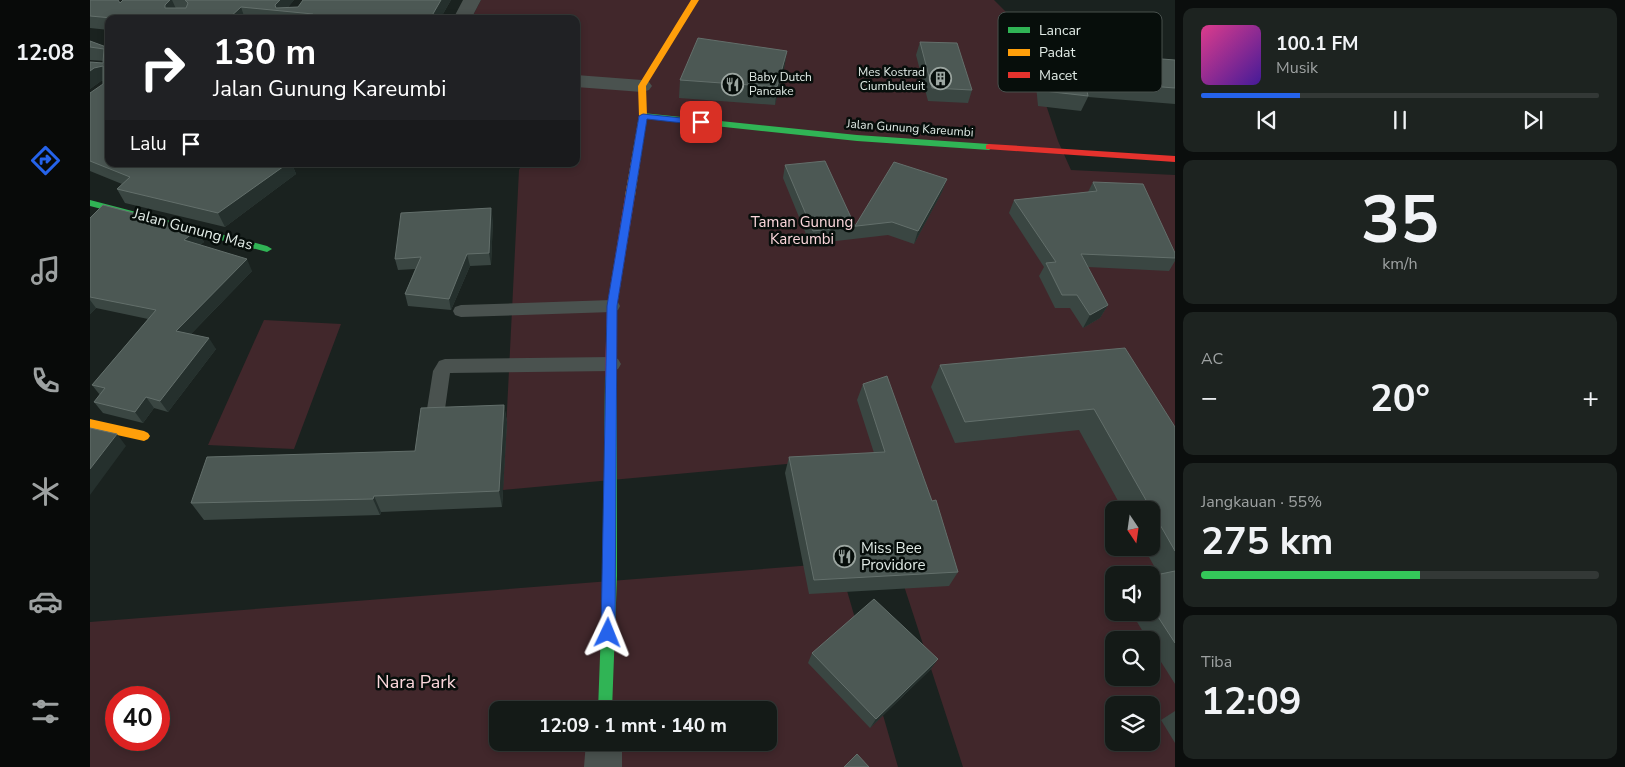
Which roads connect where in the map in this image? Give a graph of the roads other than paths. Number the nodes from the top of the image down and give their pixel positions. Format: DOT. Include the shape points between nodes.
graph roads {
  1 [pos="472,0"];
  2 [pos="695,0"];
  3 [pos="464,15"];
  4 [pos="580,81"];
  5 [pos="642,86"];
  6 [pos="643,116"];
  7 [pos="1175,159"];
  8 [pos="90,203"];
  9 [pos="267,249"];
  10 [pos="612,306"];
  11 [pos="461,311"];
  12 [pos="612,364"];
  13 [pos="436,409"];
  14 [pos="90,424"];
  15 [pos="144,436"];
  16 [pos="605,701"];
  17 [pos="604,751"];
  18 [pos="603,767"];
  1 -- 3 [label="street"];
  2 -- 5 [label="street"];
  4 -- 5 [label="street"];
  5 -- 6 [label="street"];
  6 -- 7 [label="street, Jalan Gunung Kareumbi" via="857,138"];
  6 -- 10 [label="street"];
  8 -- 9 [label="street, Jalan Gunung Mas"];
  10 -- 11 [label="lane"];
  10 -- 12 [label="street"];
  12 -- 13 [label="lane" via="445,366"];
  12 -- 16 [label="street"];
  14 -- 15 [label="street"];
  17 -- 18 [label="street"];
}
